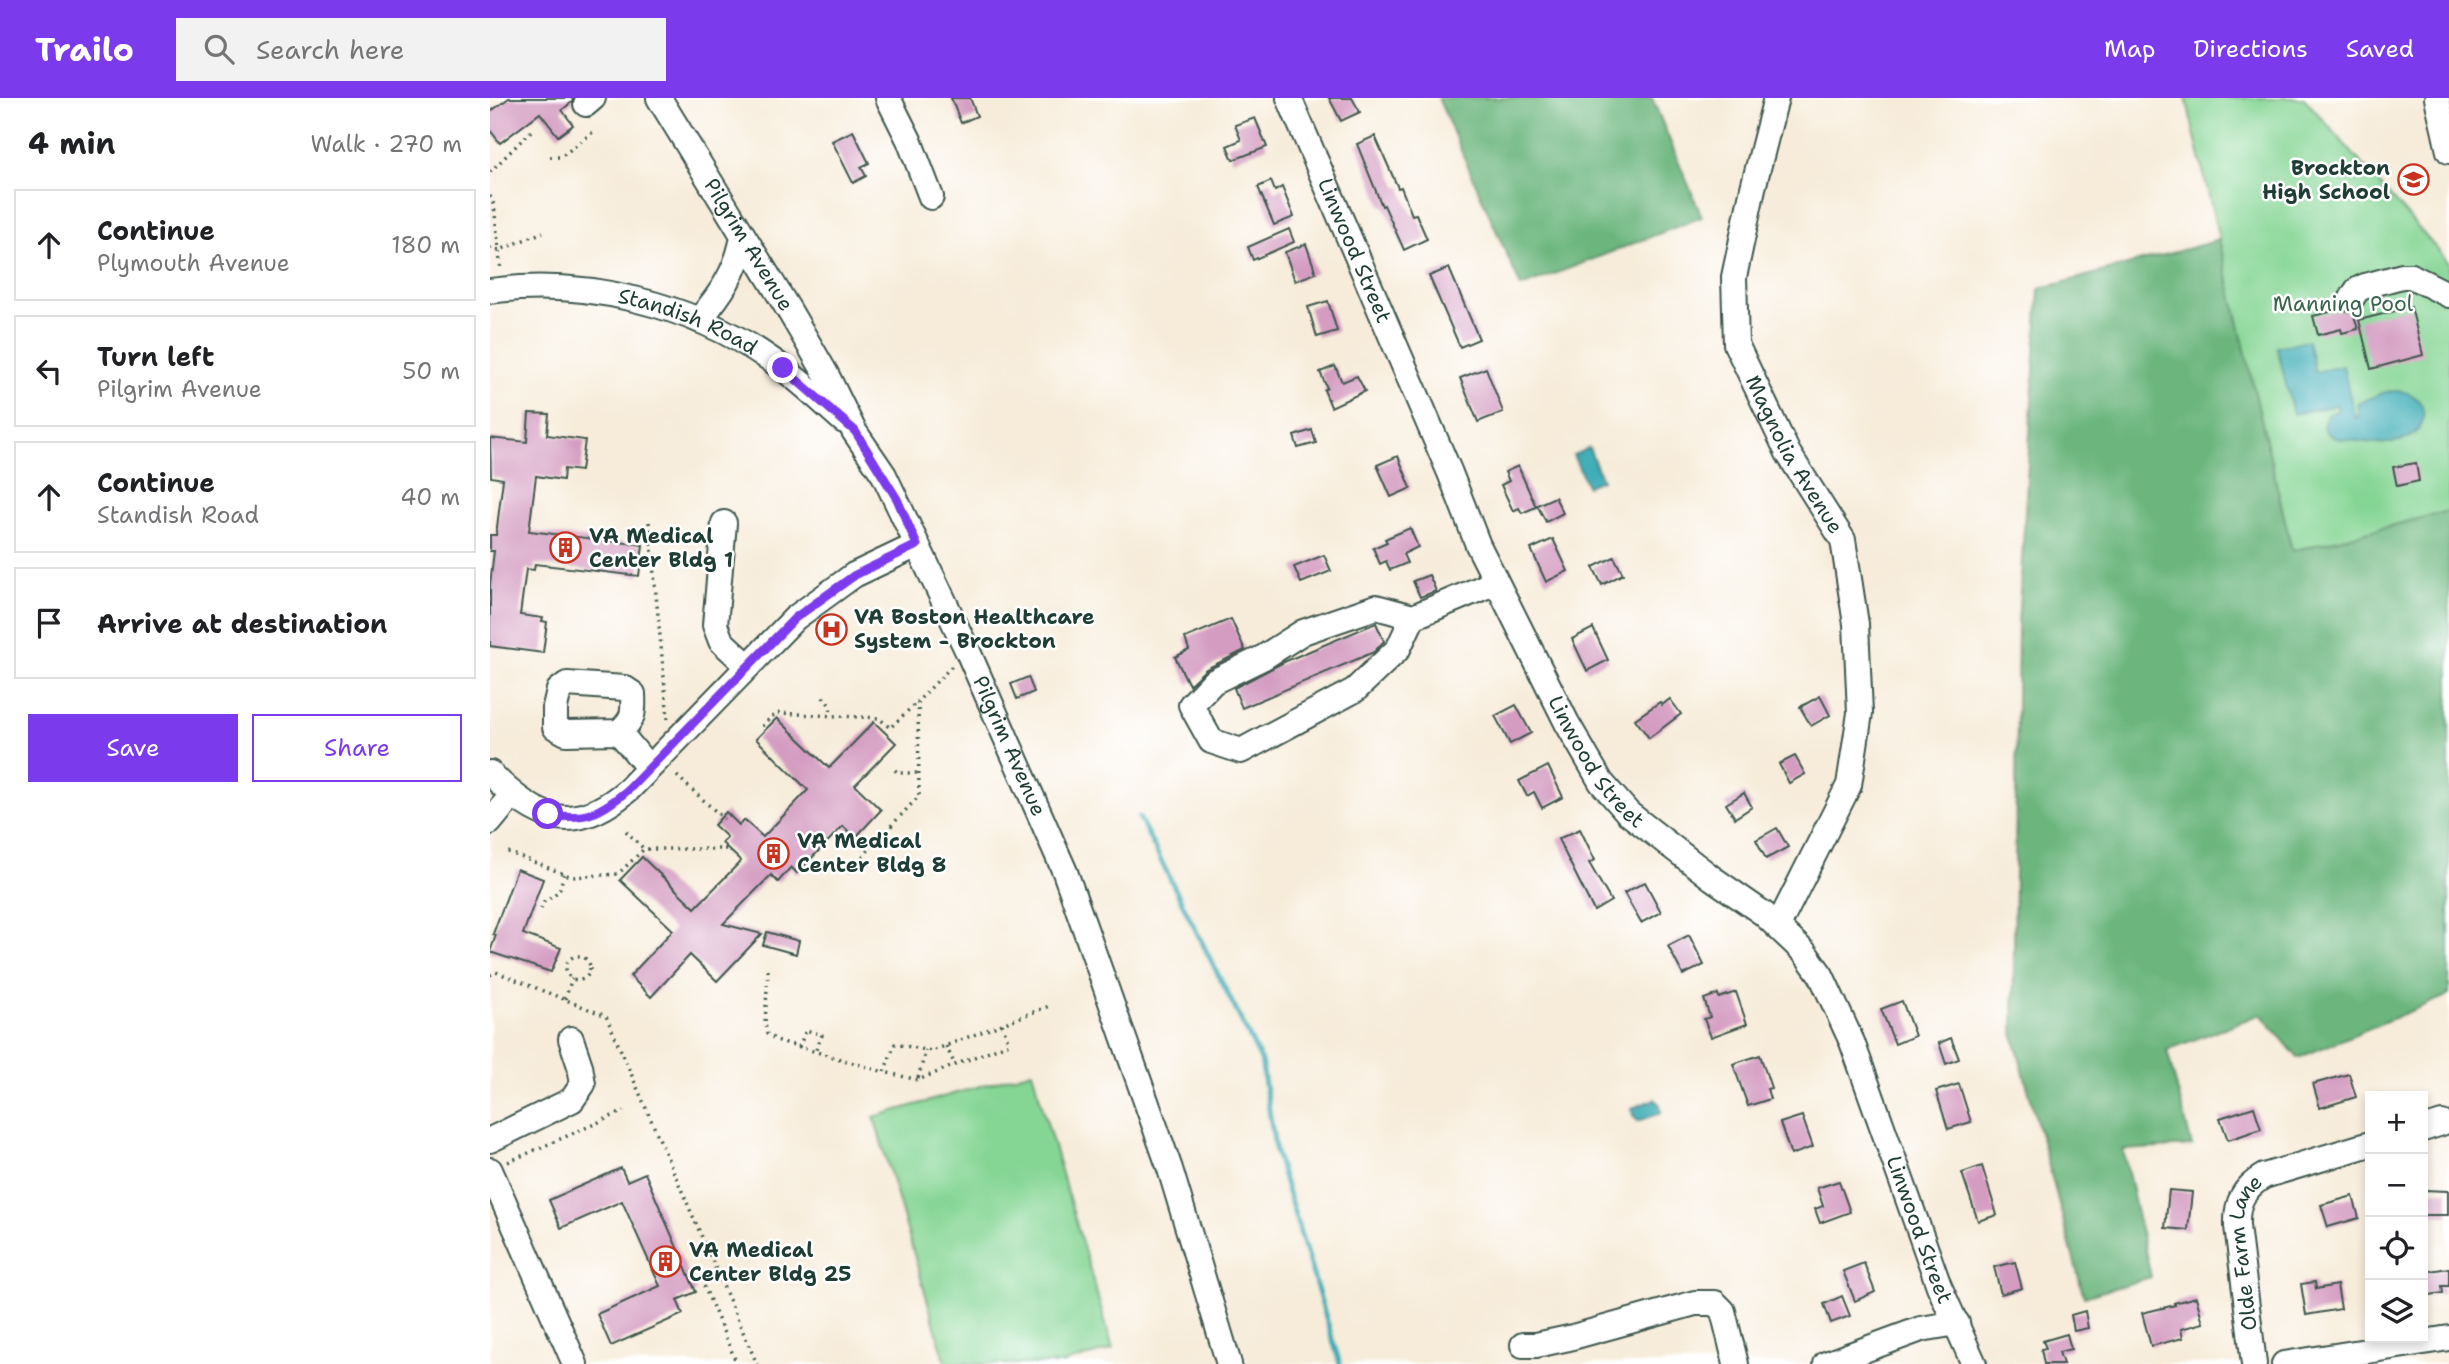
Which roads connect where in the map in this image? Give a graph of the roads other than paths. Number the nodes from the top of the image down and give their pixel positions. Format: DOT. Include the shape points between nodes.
graph roads {
  1 [pos="659,98"];
  2 [pos="888,98"];
  3 [pos="1289,98"];
  4 [pos="1776,98"];
  5 [pos="2437,98"];
  6 [pos="2449,151"];
  7 [pos="931,197"];
  8 [pos="743,237"];
  9 [pos="496,286"];
  10 [pos="2449,295"];
  11 [pos="2352,298"];
  12 [pos="699,320"];
  13 [pos="855,431"];
  14 [pos="724,523"];
  15 [pos="917,545"];
  16 [pos="1496,582"];
  17 [pos="1413,617"];
  18 [pos="747,665"];
  19 [pos="619,732"];
  20 [pos="648,767"];
  21 [pos="490,773"];
  22 [pos="512,795"];
  23 [pos="490,822"];
  24 [pos="1778,926"];
  25 [pos="570,1039"];
  26 [pos="490,1140"];
  27 [pos="2365,1146"];
  28 [pos="495,1168"];
  29 [pos="1957,1323"];
  30 [pos="2449,1338"];
  31 [pos="1523,1345"];
  32 [pos="575,1364"];
  33 [pos="1229,1364"];
  34 [pos="1736,1364"];
  35 [pos="1826,1364"];
  36 [pos="1974,1364"];
  37 [pos="2254,1364"];
  38 [pos="2284,1364"];
  1 -- 8 [label="street, Pilgrim Avenue"];
  2 -- 7 [label="street"];
  3 -- 16 [label="street, Linwood Street"];
  4 -- 24 [label="street, Magnolia Avenue" via="1734,277 1736,344 1788,453 1843,540 1856,624 1860,713 1849,785"];
  5 -- 6 [label="street"];
  8 -- 12 [label="street" via="730,278"];
  8 -- 13 [label="street, Pilgrim Avenue" via="810,346"];
  9 -- 12 [label="street, Standish Road" via="580,291 655,305"];
  10 -- 11 [label="street" via="2412,276 2402,276 2365,286"];
  12 -- 13 [label="street, Standish Road" via="776,363"];
  13 -- 15 [label="street, Pilgrim Avenue" via="897,499"];
  14 -- 18 [label="street" via="715,625 721,641"];
  15 -- 18 [label="street" via="824,595"];
  15 -- 33 [label="street, Pilgrim Avenue" via="1065,872 1170,1169"];
  16 -- 17 [label="street"];
  16 -- 24 [label="street, Linwood Street" via="1567,723 1614,799"];
  17 -- 17 [label="street" via="1398,649 1355,690 1241,751 1211,741 1191,705 1213,682 1303,632 1376,607"];
  18 -- 20 [label="street"];
  19 -- 20 [label="street"];
  20 -- 22 [label="street" via="620,796 591,815 565,818 548,814"];
  21 -- 22 [label="street"];
  22 -- 23 [label="street"];
  24 -- 29 [label="street, Linwood Street" via="1805,953 1829,990 1939,1286"];
  25 -- 26 [label="street" via="583,1084 572,1100"];
  27 -- 37 [label="street, Olde Farm Lane" via="2264,1176 2240,1198 2237,1226"];
  28 -- 32 [label="street"];
  29 -- 35 [label="street" via="1921,1329"];
  29 -- 36 [label="street, Linwood Street"];
  30 -- 38 [label="street"];
  31 -- 34 [label="street" via="1569,1338 1695,1303 1715,1303 1723,1311"];
}
